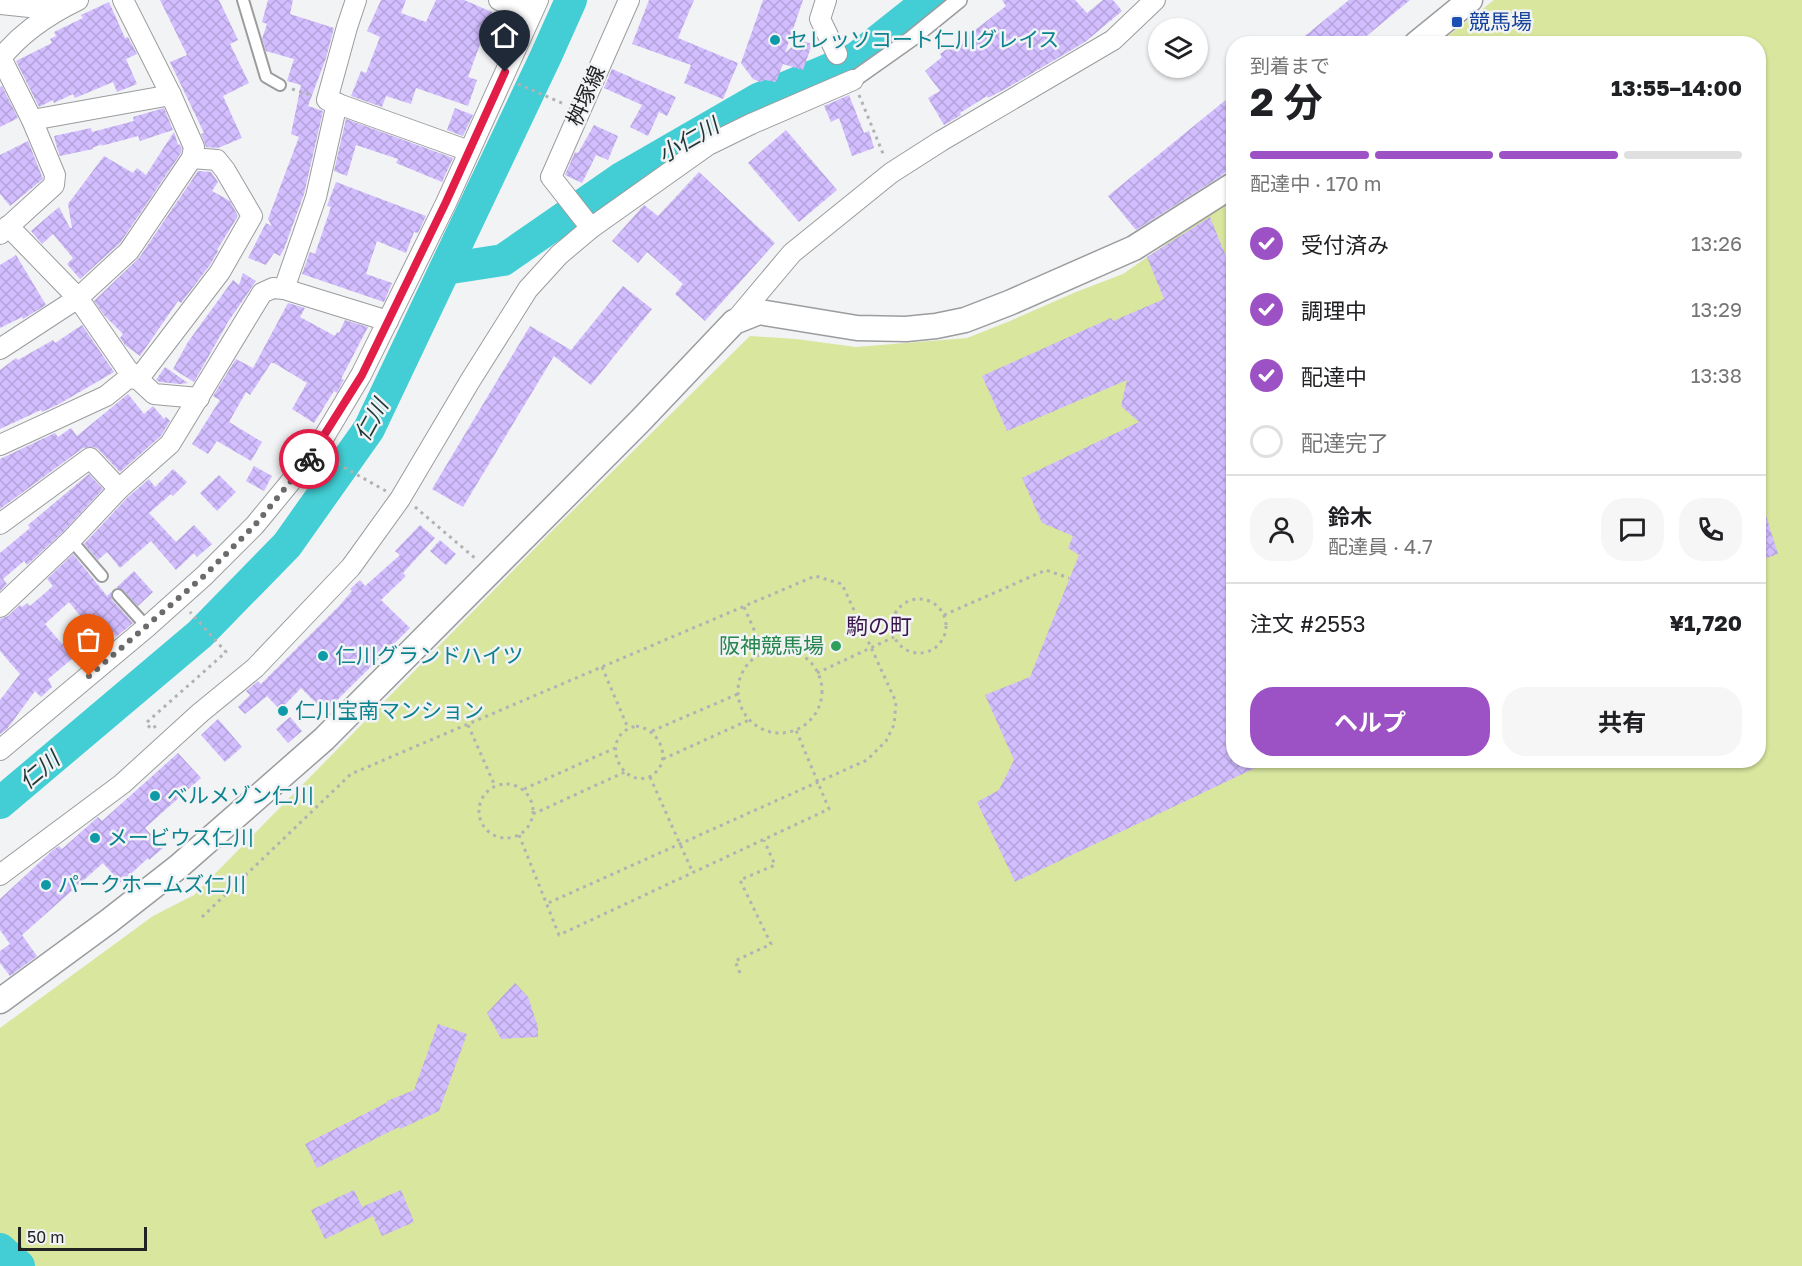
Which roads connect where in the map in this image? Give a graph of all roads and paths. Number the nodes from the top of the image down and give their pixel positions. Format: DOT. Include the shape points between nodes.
graph roads {
  1 [pos="78,0"];
  2 [pos="123,0"];
  3 [pos="243,0"];
  4 [pos="356,0"];
  5 [pos="499,0"];
  6 [pos="629,0"];
  7 [pos="826,0"];
  8 [pos="959,0"];
  9 [pos="1155,0"];
  10 [pos="1470,0"];
  11 [pos="0,4"];
  12 [pos="535,6"];
  13 [pos="58,10"];
  14 [pos="1426,36"];
  15 [pos="837,54"];
  16 [pos="1,58"];
  17 [pos="854,80"];
  18 [pos="514,82"];
  19 [pos="280,85"];
  20 [pos="171,95"];
  21 [pos="312,95"];
  22 [pos="862,100"];
  23 [pos="337,103"];
  24 [pos="566,105"];
  25 [pos="32,120"];
  26 [pos="469,151"];
  27 [pos="884,156"];
  28 [pos="192,158"];
  29 [pos="1226,189"];
  30 [pos="589,226"];
  31 [pos="4,230"];
  32 [pos="284,290"];
  33 [pos="78,298"];
  34 [pos="388,321"];
  35 [pos="734,322"];
  36 [pos="0,349"];
  37 [pos="139,378"];
  38 [pos="199,398"];
  39 [pos="0,445"];
  40 [pos="322,456"];
  41 [pos="119,489"];
  42 [pos="394,494"];
  43 [pos="0,524"];
  44 [pos="71,540"];
  45 [pos="490,572"];
  46 [pos="102,576"];
  47 [pos="1069,578"];
  48 [pos="118,595"];
  49 [pos="744,606"];
  50 [pos="0,607"];
  51 [pos="189,610"];
  52 [pos="944,615"];
  53 [pos="147,627"];
  54 [pos="894,637"];
  55 [pos="872,647"];
  56 [pos="764,652"];
  57 [pos="602,667"];
  58 [pos="817,673"];
  59 [pos="738,694"];
  60 [pos="749,720"];
  61 [pos="468,724"];
  62 [pos="628,728"];
  63 [pos="151,729"];
  64 [pos="796,730"];
  65 [pos="652,731"];
  66 [pos="615,748"];
  67 [pos="0,750"];
  68 [pos="663,759"];
  69 [pos="625,772"];
  70 [pos="650,777"];
  71 [pos="818,782"];
  72 [pos="495,786"];
  73 [pos="524,790"];
  74 [pos="533,814"];
  75 [pos="519,835"];
  76 [pos="764,840"];
  77 [pos="681,843"];
  78 [pos="693,873"];
  79 [pos="0,875"];
  80 [pos="546,904"];
  81 [pos="202,917"];
  82 [pos="740,973"];
  83 [pos="0,1001"];
  1 -- 13 [label="street"];
  2 -- 20 [label="street"];
  3 -- 19 [label="lane" via="266,77"];
  4 -- 23 [label="street" via="327,100"];
  5 -- 12 [label="street"];
  6 -- 30 [label="street, 桝塚線" via="551,177"];
  7 -- 15 [label="street" via="820,19"];
  8 -- 17 [label="street"];
  9 -- 35 [label="street" via="1113,40 891,173 792,253"];
  10 -- 14 [label="street"];
  11 -- 13 [label="street"];
  12 -- 26 [label="street"];
  13 -- 16 [label="street" via="10,46"];
  16 -- 25 [label="street"];
  17 -- 30 [label="street" via="708,146"];
  18 -- 24 [label="path"];
  19 -- 21 [label="path"];
  20 -- 25 [label="street"];
  20 -- 28 [label="street" via="194,147"];
  22 -- 27 [label="path"];
  23 -- 26 [label="street"];
  23 -- 32 [label="street" via="316,196"];
  25 -- 31 [label="street" via="55,175 54,185"];
  26 -- 34 [label="street"];
  28 -- 33 [label="street" via="129,251"];
  28 -- 37 [label="street" via="217,160 252,216 220,272"];
  29 -- 35 [label="street" via="1134,248 965,320 936,326 857,328 759,312"];
  30 -- 42 [label="street" via="528,289"];
  31 -- 33 [label="street"];
  32 -- 34 [label="street"];
  32 -- 38 [label="street" via="273,288 262,293"];
  33 -- 36 [label="street"];
  33 -- 37 [label="street" via="127,369"];
  34 -- 53 [label="street" via="362,375 315,452 255,525"];
  35 -- 45 [label="street"];
  37 -- 38 [label="street" via="154,394"];
  37 -- 39 [label="street" via="127,379 106,396"];
  38 -- 41 [label="street" via="170,444"];
  40 -- 42 [label="path"];
  41 -- 43 [label="street" via="90,458"];
  41 -- 44 [label="street"];
  42 -- 45 [label="path" via="440,527"];
  42 -- 79 [label="street" via="351,567 255,668 122,784"];
  44 -- 46 [label="lane"];
  44 -- 50 [label="street"];
  45 -- 83 [label="street" via="324,739 219,832 109,921"];
  47 -- 52 [label="path" via="1046,570"];
  48 -- 53 [label="lane"];
  49 -- 55 [label="path" via="815,576 826,578 842,584"];
  49 -- 56 [label="path"];
  49 -- 57 [label="path"];
  51 -- 63 [label="path" via="226,652 146,723"];
  52 -- 54 [label="path" via="932,602 906,602 891,623"];
  52 -- 54 [label="path" via="945,633 936,648 928,652 909,652"];
  53 -- 67 [label="street"];
  54 -- 55 [label="path"];
  55 -- 58 [label="path"];
  55 -- 71 [label="path" via="896,702 894,725 886,741 867,760"];
  56 -- 58 [label="path" via="793,651 806,658"];
  56 -- 59 [label="path" via="742,671"];
  57 -- 61 [label="path"];
  57 -- 62 [label="path"];
  58 -- 64 [label="path" via="822,697 817,711"];
  59 -- 60 [label="path" via="741,710"];
  59 -- 65 [label="path"];
  60 -- 64 [label="path" via="771,733"];
  60 -- 68 [label="path"];
  61 -- 72 [label="path"];
  61 -- 81 [label="path" via="351,774"];
  62 -- 65 [label="path"];
  62 -- 66 [label="path" via="617,738"];
  64 -- 71 [label="path"];
  65 -- 68 [label="path"];
  66 -- 69 [label="path"];
  66 -- 73 [label="path"];
  68 -- 70 [label="path"];
  69 -- 70 [label="path" via="637,779"];
  69 -- 74 [label="path"];
  70 -- 77 [label="path"];
  71 -- 76 [label="path" via="829,809"];
  71 -- 77 [label="path"];
  72 -- 73 [label="path" via="507,783"];
  72 -- 75 [label="path" via="480,802 480,820 492,835"];
  73 -- 74 [label="path" via="533,805"];
  74 -- 75 [label="path" via="526,830"];
  75 -- 80 [label="path"];
  76 -- 78 [label="path"];
  76 -- 82 [label="path" via="775,865 740,880 771,944 735,961"];
  77 -- 78 [label="path"];
  77 -- 80 [label="path"];
  78 -- 80 [label="path" via="559,935"];
}
